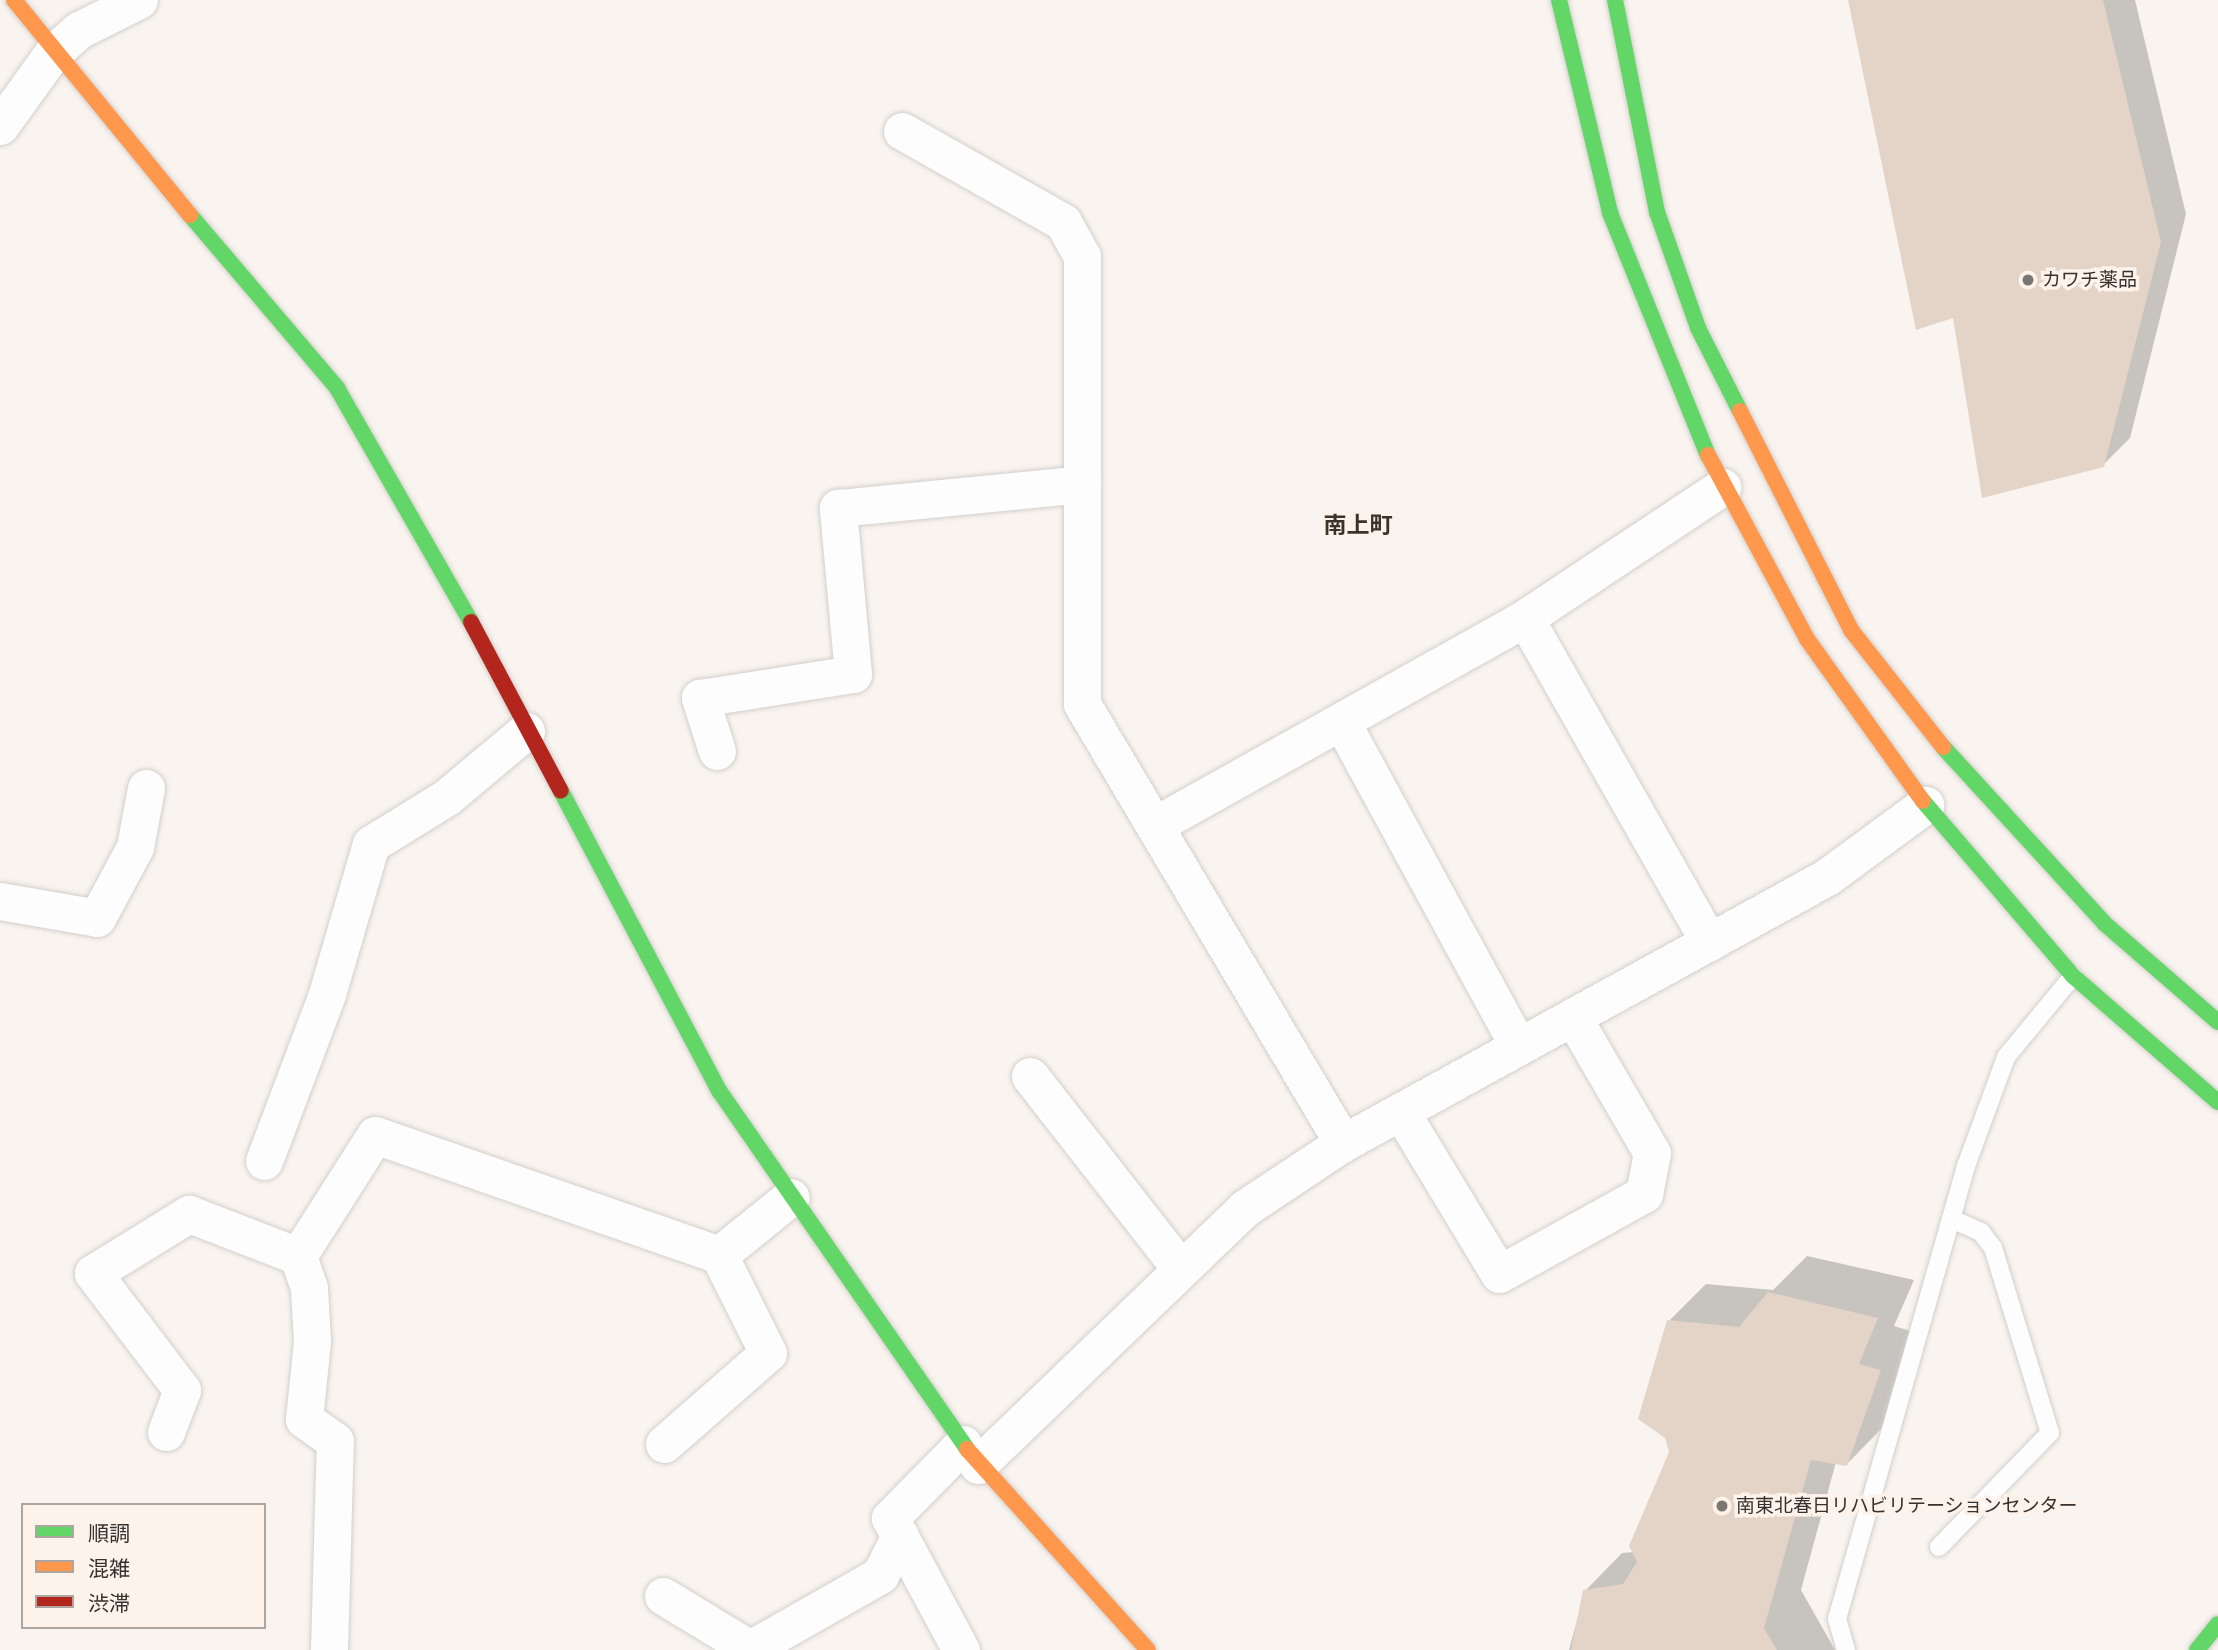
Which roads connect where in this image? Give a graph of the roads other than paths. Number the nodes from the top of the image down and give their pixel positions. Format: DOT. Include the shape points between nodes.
graph roads {
  1 [pos="14,0"];
  2 [pos="139,0"];
  3 [pos="1559,0"];
  4 [pos="1615,0"];
  5 [pos="52,54"];
  6 [pos="0,126"];
  7 [pos="902,131"];
  8 [pos="1082,485"];
  9 [pos="1722,486"];
  10 [pos="1525,618"];
  11 [pos="1341,721"];
  12 [pos="526,731"];
  13 [pos="717,751"];
  14 [pos="146,788"];
  15 [pos="1925,805"];
  16 [pos="1155,825"];
  17 [pos="0,901"];
  18 [pos="1709,942"];
  19 [pos="2073,976"];
  20 [pos="1573,1017"];
  21 [pos="2218,1022"];
  22 [pos="1518,1047"];
  23 [pos="1030,1076"];
  24 [pos="2218,1102"];
  25 [pos="1401,1112"];
  26 [pos="1343,1143"];
  27 [pos="264,1161"];
  28 [pos="791,1197"];
  29 [pos="1952,1219"];
  30 [pos="719,1255"];
  31 [pos="298,1256"];
  32 [pos="1181,1269"];
  33 [pos="166,1432"];
  34 [pos="664,1444"];
  35 [pos="971,1454"];
  36 [pos="900,1535"];
  37 [pos="1939,1547"];
  38 [pos="663,1596"];
  39 [pos="2218,1624"];
  40 [pos="1140,1648"];
  41 [pos="328,1650"];
  42 [pos="961,1650"];
  43 [pos="1846,1650"];
  44 [pos="2197,1650"];
  1 -- 5 [label="street"];
  2 -- 5 [label="street" via="79,30"];
  3 -- 9 [label="street" via="1610,213 1658,344"];
  4 -- 21 [label="street" via="1657,212 1698,328 1851,630 1978,792 2104,923"];
  5 -- 6 [label="street"];
  5 -- 12 [label="street" via="337,388 423,531"];
  7 -- 8 [label="street" via="1063,222 1082,256"];
  8 -- 13 [label="street" via="838,508 853,674 700,698"];
  8 -- 16 [label="street" via="1082,704"];
  9 -- 10 [label="street"];
  9 -- 15 [label="street" via="1807,639"];
  10 -- 11 [label="street"];
  10 -- 18 [label="street"];
  11 -- 16 [label="street"];
  11 -- 22 [label="street"];
  12 -- 27 [label="street" via="447,797 371,844 327,994"];
  12 -- 28 [label="street" via="720,1092"];
  14 -- 17 [label="street" via="135,847 97,918"];
  15 -- 18 [label="street" via="1826,877"];
  15 -- 19 [label="street"];
  16 -- 26 [label="street"];
  18 -- 20 [label="street"];
  19 -- 24 [label="street"];
  19 -- 29 [label="lane" via="2006,1057"];
  20 -- 22 [label="street"];
  20 -- 25 [label="street" via="1652,1153 1644,1194 1499,1274"];
  22 -- 25 [label="street"];
  23 -- 32 [label="street"];
  25 -- 26 [label="street"];
  26 -- 32 [label="street" via="1245,1208"];
  28 -- 30 [label="street"];
  28 -- 35 [label="street"];
  29 -- 37 [label="lane" via="1981,1232 1993,1248 2050,1433"];
  29 -- 43 [label="lane" via="1838,1619"];
  30 -- 31 [label="street" via="375,1135"];
  30 -- 34 [label="street" via="768,1353"];
  31 -- 33 [label="street" via="189,1214 93,1273 182,1390"];
  31 -- 41 [label="street" via="309,1288 311,1329 304,1419 335,1441"];
  32 -- 35 [label="street"];
  35 -- 36 [label="street" via="890,1518"];
  35 -- 40 [label="street"];
  36 -- 38 [label="street" via="880,1575 750,1649"];
  36 -- 42 [label="street"];
  39 -- 44 [label="street"];
}
